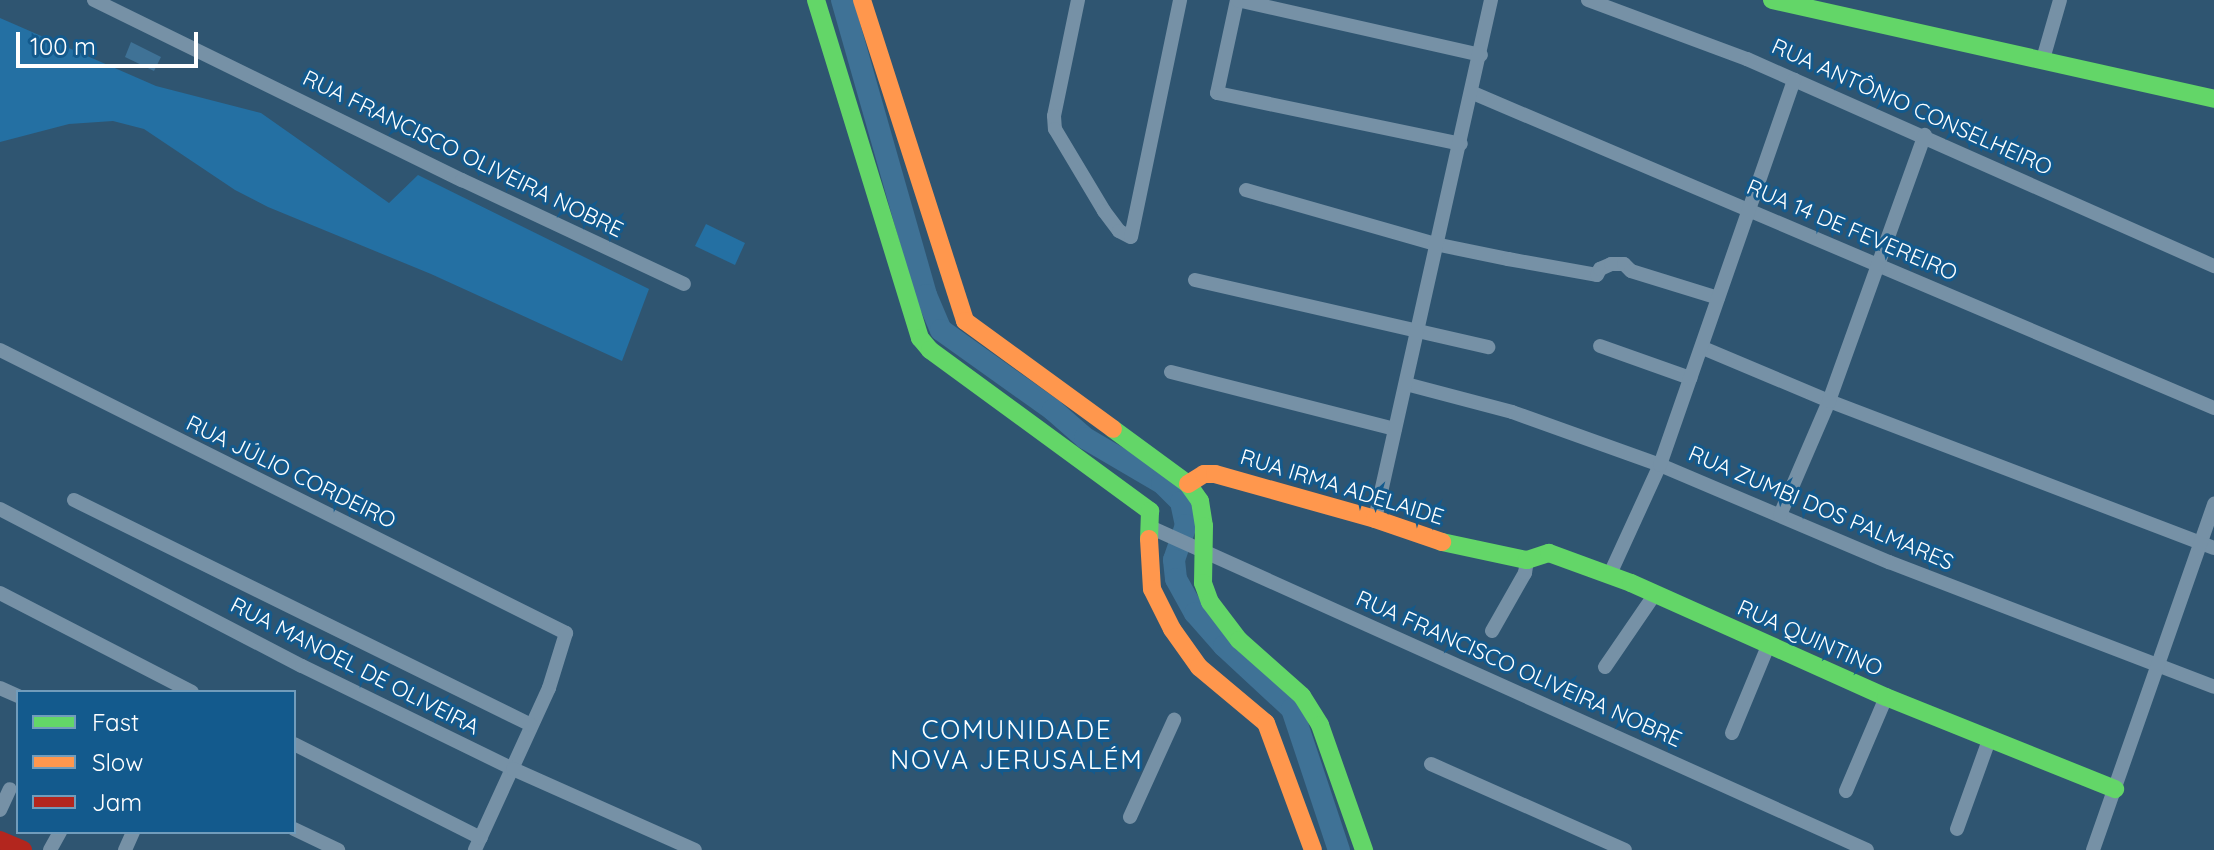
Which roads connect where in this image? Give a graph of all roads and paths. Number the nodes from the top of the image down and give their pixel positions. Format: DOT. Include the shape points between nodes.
graph roads {
  1 [pos="94,0"];
  2 [pos="816,0"];
  3 [pos="862,0"];
  4 [pos="1078,0"];
  5 [pos="1180,0"];
  6 [pos="1237,0"];
  7 [pos="1491,0"];
  8 [pos="1588,0"];
  9 [pos="1772,0"];
  10 [pos="2060,0"];
  11 [pos="1820,5"];
  12 [pos="1481,55"];
  13 [pos="2043,59"];
  14 [pos="1794,80"];
  15 [pos="1473,93"];
  16 [pos="2214,99"];
  17 [pos="1925,135"];
  18 [pos="1461,144"];
  19 [pos="1246,190"];
  20 [pos="1750,210"];
  21 [pos="1435,244"];
  22 [pos="1879,263"];
  23 [pos="2214,266"];
  24 [pos="1195,280"];
  25 [pos="684,284"];
  26 [pos="1718,298"];
  27 [pos="1416,333"];
  28 [pos="1600,346"];
  29 [pos="1488,347"];
  30 [pos="1703,348"];
  31 [pos="0,350"];
  32 [pos="1171,372"];
  33 [pos="1690,378"];
  34 [pos="1406,384"];
  35 [pos="1829,401"];
  36 [pos="2214,408"];
  37 [pos="1395,429"];
  38 [pos="1660,465"];
  39 [pos="1188,484"];
  40 [pos="74,500"];
  41 [pos="2214,504"];
  42 [pos="0,509"];
  43 [pos="1780,515"];
  44 [pos="1375,519"];
  45 [pos="1152,528"];
  46 [pos="2207,546"];
  47 [pos="1196,548"];
  48 [pos="1486,549"];
  49 [pos="1527,560"];
  50 [pos="1610,574"];
  51 [pos="0,593"];
  52 [pos="1655,594"];
  53 [pos="1492,631"];
  54 [pos="1768,646"];
  55 [pos="2158,665"];
  56 [pos="1605,667"];
  57 [pos="2214,687"];
  58 [pos="188,690"];
  59 [pos="1886,697"];
  60 [pos="1174,720"];
  61 [pos="531,725"];
  62 [pos="1732,733"];
  63 [pos="1989,740"];
  64 [pos="296,745"];
  65 [pos="1431,764"];
  66 [pos="513,769"];
  67 [pos="10,789"];
  68 [pos="2115,789"];
  69 [pos="1846,791"];
  70 [pos="0,810"];
  71 [pos="1130,817"];
  72 [pos="1957,829"];
  73 [pos="296,830"];
  74 [pos="0,840"];
  75 [pos="478,844"];
  76 [pos="23,850"];
  77 [pos="338,850"];
  78 [pos="695,850"];
  79 [pos="1313,850"];
  80 [pos="1364,850"];
  81 [pos="1625,850"];
  82 [pos="1867,850"];
  83 [pos="2093,850"];
  1 -- 25 [label="street, RUA FRANCISCO OLIVEIRA NOBRE"];
  2 -- 79 [label="street" via="920,338 1150,511 1152,589 1199,667 1266,723"];
  3 -- 39 [label="street" via="965,321"];
  4 -- 5 [label="street" via="1055,129 1115,226 1128,237 1133,235"];
  6 -- 12 [label="street"];
  6 -- 18 [label="street" via="1217,93"];
  7 -- 12 [label="street"];
  8 -- 14 [label="street, RUA ANTÔNIO CONSELHEIRO"];
  9 -- 11 [label="street"];
  10 -- 13 [label="street"];
  11 -- 13 [label="street"];
  12 -- 15 [label="street"];
  13 -- 16 [label="street"];
  14 -- 17 [label="street, RUA ANTÔNIO CONSELHEIRO"];
  14 -- 20 [label="street"];
  15 -- 18 [label="street"];
  15 -- 20 [label="street, RUA 14 DE FEVEREIRO"];
  17 -- 22 [label="street"];
  17 -- 23 [label="street, RUA ANTÔNIO CONSELHEIRO"];
  18 -- 21 [label="street"];
  19 -- 21 [label="street"];
  20 -- 22 [label="street, RUA 14 DE FEVEREIRO"];
  20 -- 26 [label="street"];
  21 -- 26 [label="street" via="1597,275 1611,264 1624,264 1631,271"];
  21 -- 27 [label="street"];
  22 -- 35 [label="street"];
  22 -- 36 [label="street, RUA 14 DE FEVEREIRO"];
  24 -- 27 [label="street"];
  26 -- 30 [label="street"];
  27 -- 29 [label="street"];
  27 -- 34 [label="street"];
  28 -- 33 [label="street"];
  30 -- 33 [label="street"];
  30 -- 35 [label="street"];
  31 -- 61 [label="street, RUA JÚLIO CORDEIRO" via="564,631 549,688"];
  32 -- 37 [label="street"];
  33 -- 38 [label="street"];
  34 -- 37 [label="street"];
  34 -- 38 [label="street, RUA ZUMBI DOS PALMARES" via="1512,412"];
  35 -- 43 [label="street"];
  35 -- 46 [label="street"];
  37 -- 44 [label="street"];
  38 -- 43 [label="street, RUA ZUMBI DOS PALMARES"];
  38 -- 50 [label="street"];
  39 -- 44 [label="street, RUA IRMA ADELAIDE" via="1215,474"];
  39 -- 47 [label="street" via="1200,501 1204,526"];
  40 -- 61 [label="street"];
  41 -- 46 [label="street"];
  42 -- 66 [label="street, RUA MANOEL DE OLIVEIRA"];
  43 -- 55 [label="street, RUA ZUMBI DOS PALMARES"];
  44 -- 48 [label="street, RUA IRMA ADELAIDE" via="1450,545"];
  45 -- 47 [label="street, RUA FRANCISCO OLIVEIRA NOBRE"];
  46 -- 55 [label="street"];
  47 -- 80 [label="street" via="1203,583 1221,619 1302,696 1320,725"];
  47 -- 82 [label="street, RUA FRANCISCO OLIVEIRA NOBRE"];
  48 -- 49 [label="street, RUA QUINTINO"];
  49 -- 50 [label="street, RUA QUINTINO" via="1549,553"];
  49 -- 53 [label="street"];
  50 -- 52 [label="street, RUA QUINTINO"];
  51 -- 58 [label="street"];
  52 -- 54 [label="street, RUA QUINTINO"];
  52 -- 56 [label="street"];
  54 -- 59 [label="street, RUA QUINTINO"];
  54 -- 62 [label="street"];
  55 -- 57 [label="street, RUA ZUMBI DOS PALMARES"];
  55 -- 68 [label="street"];
  59 -- 63 [label="street, RUA QUINTINO"];
  59 -- 69 [label="street"];
  60 -- 71 [label="street"];
  61 -- 66 [label="street"];
  63 -- 68 [label="street, RUA QUINTINO"];
  63 -- 72 [label="street"];
  64 -- 75 [label="street"];
  65 -- 81 [label="street"];
  66 -- 75 [label="street"];
  66 -- 78 [label="street, RUA MANOEL DE OLIVEIRA"];
  67 -- 70 [label="street"];
  68 -- 83 [label="street"];
  73 -- 77 [label="street"];
  74 -- 76 [label="street"];
}
